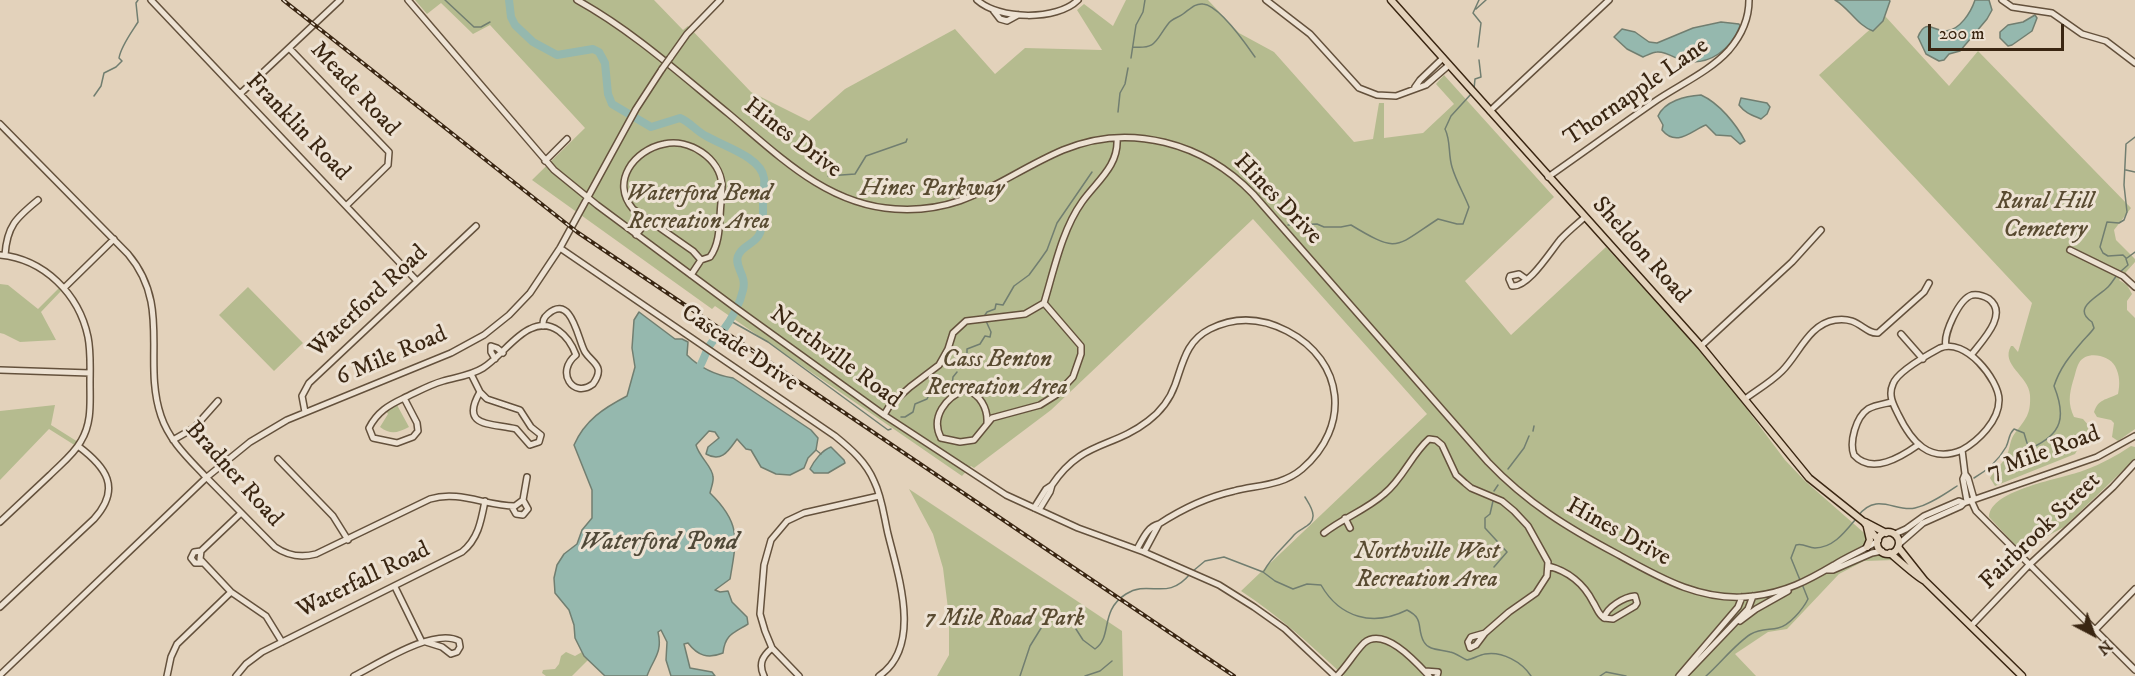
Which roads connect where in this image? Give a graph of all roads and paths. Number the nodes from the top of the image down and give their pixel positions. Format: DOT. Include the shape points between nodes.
graph roads {
  1 [pos="151,0"];
  2 [pos="340,0"];
  3 [pos="408,0"];
  4 [pos="578,0"];
  5 [pos="720,0"];
  6 [pos="978,0"];
  7 [pos="1078,0"];
  8 [pos="1266,0"];
  9 [pos="1391,0"];
  10 [pos="1609,0"];
  11 [pos="1749,0"];
  12 [pos="2002,0"];
  13 [pos="290,48"];
  14 [pos="1443,58"];
  15 [pos="2135,63"];
  16 [pos="1449,65"];
  17 [pos="1415,88"];
  18 [pos="240,94"];
  19 [pos="1490,111"];
  20 [pos="0,124"];
  21 [pos="1117,138"];
  22 [pos="567,139"];
  23 [pos="546,161"];
  24 [pos="1548,177"];
  25 [pos="588,198"];
  26 [pos="38,200"];
  27 [pos="346,206"];
  28 [pos="1585,217"];
  29 [pos="649,219"];
  30 [pos="476,226"];
  31 [pos="1821,230"];
  32 [pos="636,235"];
  33 [pos="114,239"];
  34 [pos="560,248"];
  35 [pos="2070,250"];
  36 [pos="2,255"];
  37 [pos="701,260"];
  38 [pos="691,275"];
  39 [pos="1526,279"];
  40 [pos="417,281"];
  41 [pos="1929,283"];
  42 [pos="2135,287"];
  43 [pos="64,288"];
  44 [pos="1044,303"];
  45 [pos="543,326"];
  46 [pos="1901,334"];
  47 [pos="484,335"];
  48 [pos="491,346"];
  49 [pos="1701,346"];
  50 [pos="1946,346"];
  51 [pos="503,353"];
  52 [pos="585,353"];
  53 [pos="1972,354"];
  54 [pos="576,355"];
  55 [pos="495,359"];
  56 [pos="1923,359"];
  57 [pos="0,370"];
  58 [pos="90,373"];
  59 [pos="471,374"];
  60 [pos="480,392"];
  61 [pos="404,398"];
  62 [pos="1745,399"];
  63 [pos="218,401"];
  64 [pos="1892,402"];
  65 [pos="305,412"];
  66 [pos="884,415"];
  67 [pos="987,423"];
  68 [pos="529,424"];
  69 [pos="519,430"];
  70 [pos="2135,436"];
  71 [pos="941,438"];
  72 [pos="173,440"];
  73 [pos="1918,445"];
  74 [pos="78,446"];
  75 [pos="933,448"];
  76 [pos="1962,450"];
  77 [pos="278,459"];
  78 [pos="2135,463"];
  79 [pos="207,477"];
  80 [pos="527,477"];
  81 [pos="879,496"];
  82 [pos="523,500"];
  83 [pos="485,501"];
  84 [pos="1969,501"];
  85 [pos="512,507"];
  86 [pos="1036,509"];
  87 [pos="241,513"];
  88 [pos="1345,519"];
  89 [pos="1862,521"];
  90 [pos="0,522"];
  91 [pos="1159,524"];
  92 [pos="1350,528"];
  93 [pos="1886,532"];
  94 [pos="1324,533"];
  95 [pos="1895,534"];
  96 [pos="348,540"];
  97 [pos="1878,540"];
  98 [pos="1899,546"];
  99 [pos="1868,547"];
  100 [pos="1137,549"];
  101 [pos="1882,551"];
  102 [pos="1144,552"];
  103 [pos="1890,553"];
  104 [pos="2029,565"];
  105 [pos="1548,566"];
  106 [pos="1827,570"];
  107 [pos="1925,581"];
  108 [pos="1798,586"];
  109 [pos="395,587"];
  110 [pos="2135,589"];
  111 [pos="231,592"];
  112 [pos="1753,596"];
  113 [pos="1742,597"];
  114 [pos="0,607"];
  115 [pos="1604,618"];
  116 [pos="1971,626"];
  117 [pos="2095,630"];
  118 [pos="1485,633"];
  119 [pos="282,642"];
  120 [pos="424,642"];
  121 [pos="1716,642"];
  122 [pos="772,648"];
  123 [pos="2135,670"];
  124 [pos="1427,674"];
  125 [pos="0,675"];
  126 [pos="167,676"];
  127 [pos="236,676"];
  128 [pos="354,676"];
  129 [pos="764,676"];
  130 [pos="799,676"];
  131 [pos="879,676"];
  132 [pos="1336,676"];
  133 [pos="1437,676"];
  134 [pos="1679,676"];
  135 [pos="1684,676"];
  136 [pos="2022,676"];
  1 -- 18 [label="street, Franklin Road"];
  2 -- 13 [label="street"];
  3 -- 23 [label="street, Northville Road"];
  4 -- 21 [label="street, Hines Drive" via="638,39 809,179 858,203 907,210 948,205 985,192 1063,150"];
  5 -- 25 [label="street, 6 Mile Road, bridge" via="687,34 662,69"];
  6 -- 7 [label="street" via="993,10 1050,14 1063,11"];
  8 -- 17 [label="street" via="1310,34 1359,88 1377,95 1396,96"];
  9 -- 14 [label="main road, Sheldon Road"];
  10 -- 19 [label="street"];
  11 -- 24 [label="street, Thornapple Lane" via="1742,31 1719,60"];
  12 -- 15 [label="street" via="2012,7 2052,13 2082,34 2106,41"];
  13 -- 18 [label="street"];
  13 -- 27 [label="street, Meade Road" via="386,147 390,159 385,169"];
  14 -- 16 [label="main road, Sheldon Road"];
  14 -- 17 [label="street"];
  16 -- 17 [label="street" via="1426,85"];
  16 -- 19 [label="main road, Sheldon Road"];
  18 -- 27 [label="street, Franklin Road"];
  19 -- 24 [label="main road, Sheldon Road"];
  20 -- 33 [label="street, Bradner Road"];
  21 -- 44 [label="street" via="1112,164 1075,213"];
  21 -- 113 [label="street, Hines Drive" via="1181,146 1210,159 1237,179 1488,462 1549,515 1671,583 1702,593"];
  22 -- 23 [label="street"];
  23 -- 25 [label="street, Northville Road"];
  24 -- 28 [label="main road, Sheldon Road"];
  25 -- 32 [label="street, Northville Road"];
  25 -- 34 [label="street, 6 Mile Road"];
  26 -- 36 [label="street" via="12,225"];
  27 -- 40 [label="street, Franklin Road"];
  28 -- 39 [label="street"];
  28 -- 49 [label="main road, Sheldon Road"];
  29 -- 32 [label="street"];
  29 -- 37 [label="street"];
  29 -- 37 [label="street" via="633,209 622,189 638,157 665,144 679,143 705,154 715,164 722,184 717,243 710,257"];
  30 -- 40 [label="street, Waterford Road"];
  31 -- 49 [label="street"];
  32 -- 38 [label="street, Northville Road"];
  33 -- 43 [label="street"];
  33 -- 72 [label="street, Bradner Road" via="137,265 150,293 156,397"];
  34 -- 47 [label="street, 6 Mile Road" via="525,299"];
  34 -- 81 [label="street, Cascade Drive" via="835,436 869,470"];
  35 -- 42 [label="street" via="2123,276"];
  36 -- 43 [label="street" via="37,266"];
  37 -- 38 [label="street"];
  38 -- 66 [label="street, Northville Road"];
  40 -- 65 [label="street, Waterford Road" via="309,383 302,396"];
  41 -- 62 [label="street" via="1878,333 1847,320 1833,320 1820,326 1782,371"];
  43 -- 58 [label="street" via="85,327"];
  44 -- 66 [label="street" via="1025,314 970,320 959,327 939,365 890,405"];
  44 -- 67 [label="street" via="1081,346 1073,377 1045,403 997,416"];
  45 -- 51 [label="street" via="528,330"];
  45 -- 52 [label="street" via="545,316 553,310 567,313"];
  45 -- 54 [label="street" via="561,332"];
  46 -- 56 [label="street"];
  47 -- 48 [label="street"];
  47 -- 65 [label="street, 6 Mile Road" via="425,364"];
  48 -- 51 [label="street"];
  48 -- 55 [label="street"];
  49 -- 62 [label="main road, Sheldon Road"];
  50 -- 53 [label="street"];
  50 -- 53 [label="street" via="1946,332 1964,302 1973,295 1983,296 1994,303 1996,315"];
  50 -- 56 [label="street"];
  51 -- 55 [label="street"];
  52 -- 54 [label="street"];
  52 -- 54 [label="street" via="594,360 598,372 593,384 584,388 577,388 566,378 567,364"];
  53 -- 76 [label="street" via="1996,389 1999,404 1985,431"];
  55 -- 59 [label="street"];
  56 -- 64 [label="street" via="1896,378"];
  57 -- 58 [label="street"];
  58 -- 74 [label="street" via="90,417"];
  59 -- 60 [label="street"];
  59 -- 61 [label="street"];
  60 -- 68 [label="street" via="492,401 520,410"];
  60 -- 69 [label="street" via="473,412 480,422"];
  61 -- 61 [label="street" via="386,406 373,420 369,428 374,438 398,443 413,437 417,423"];
  62 -- 89 [label="main road, Sheldon Road" via="1809,478"];
  63 -- 72 [label="street" via="194,428"];
  64 -- 73 [label="street"];
  64 -- 73 [label="street" via="1876,405 1862,414 1852,440 1854,454 1863,462 1882,463"];
  65 -- 79 [label="street, 6 Mile Road" via="258,436"];
  66 -- 75 [label="street, Northville Road"];
  67 -- 71 [label="street" via="970,442"];
  67 -- 71 [label="street" via="987,414 975,394 958,392 942,407 937,425"];
  68 -- 69 [label="street"];
  68 -- 69 [label="street" via="541,435 535,444 526,444"];
  70 -- 84 [label="street, 7 Mile Road" via="2097,457"];
  71 -- 75 [label="street"];
  72 -- 79 [label="street, Bradner Road"];
  73 -- 76 [label="street" via="1941,454"];
  74 -- 90 [label="street"];
  74 -- 114 [label="street" via="106,474 109,489 105,504 94,519"];
  75 -- 86 [label="street, Northville Road" via="1006,495"];
  76 -- 84 [label="street"];
  77 -- 96 [label="street" via="333,516"];
  78 -- 104 [label="street, Fairbrook Street"];
  79 -- 87 [label="street, Bradner Road"];
  79 -- 125 [label="street, 6 Mile Road"];
  80 -- 82 [label="street"];
  81 -- 122 [label="street" via="804,513 775,532 764,566 760,614"];
  81 -- 131 [label="street, Cascade Drive" via="903,598 904,628 894,660"];
  82 -- 85 [label="street"];
  82 -- 85 [label="street" via="528,509 523,515 516,514"];
  83 -- 85 [label="street, Bradner Road"];
  83 -- 96 [label="street, Bradner Road" via="453,495 435,497"];
  83 -- 109 [label="street, Waterfall Road" via="478,532 466,548"];
  84 -- 95 [label="street, 7 Mile Road" via="1959,501 1924,516"];
  84 -- 98 [label="street, 7 Mile Road" via="1923,523"];
  84 -- 104 [label="street"];
  86 -- 91 [label="street" via="1065,466 1076,457 1131,431 1156,414 1171,394 1187,350 1203,333 1223,323 1253,319 1275,325 1309,345 1329,373 1336,406 1328,437 1311,460 1284,481 1204,500"];
  86 -- 100 [label="street, Northville Road"];
  87 -- 96 [label="street, Bradner Road" via="275,547 291,555 316,554"];
  87 -- 111 [label="street" via="199,557"];
  88 -- 92 [label="street"];
  88 -- 94 [label="street"];
  88 -- 105 [label="street" via="1384,495 1423,445 1436,440 1461,479 1471,488 1502,501 1528,526"];
  89 -- 93 [label="main road, Sheldon Road"];
  89 -- 97 [label="main road, Sheldon Road"];
  89 -- 99 [label="main road" via="1870,540"];
  91 -- 100 [label="street" via="1149,529"];
  91 -- 102 [label="street"];
  93 -- 95 [label="main road"];
  93 -- 97 [label="main road"];
  95 -- 98 [label="main road"];
  97 -- 99 [label="street"];
  97 -- 101 [label="main road"];
  98 -- 103 [label="main road"];
  98 -- 107 [label="main road"];
  99 -- 106 [label="street"];
  100 -- 102 [label="street, Northville Road"];
  101 -- 103 [label="main road"];
  101 -- 106 [label="street"];
  102 -- 132 [label="street, Northville Road" via="1232,593 1273,620"];
  103 -- 107 [label="main road"];
  104 -- 116 [label="street, Fairbrook Street"];
  104 -- 117 [label="street"];
  105 -- 115 [label="street" via="1575,579"];
  105 -- 118 [label="street" via="1547,576 1536,593"];
  106 -- 108 [label="street"];
  107 -- 116 [label="main road"];
  108 -- 112 [label="street, Hines Drive"];
  108 -- 121 [label="street" via="1756,609"];
  109 -- 119 [label="street, Waterfall Road"];
  109 -- 120 [label="street"];
  110 -- 117 [label="street"];
  111 -- 119 [label="street" via="266,616"];
  111 -- 126 [label="street" via="177,644"];
  112 -- 113 [label="street, Hines Drive"];
  112 -- 121 [label="street" via="1748,609"];
  113 -- 134 [label="street" via="1738,607"];
  115 -- 115 [label="street" via="1613,619 1635,606 1635,596 1607,610"];
  116 -- 136 [label="main road"];
  117 -- 123 [label="street"];
  119 -- 127 [label="street, Waterfall Road" via="251,659"];
  120 -- 120 [label="street" via="451,654 460,647 453,638"];
  120 -- 128 [label="street"];
  121 -- 135 [label="street"];
  122 -- 129 [label="street" via="761,663"];
  122 -- 130 [label="street"];
  124 -- 132 [label="street" via="1389,641 1374,638"];
  124 -- 133 [label="street" via="1438,672"];
}
